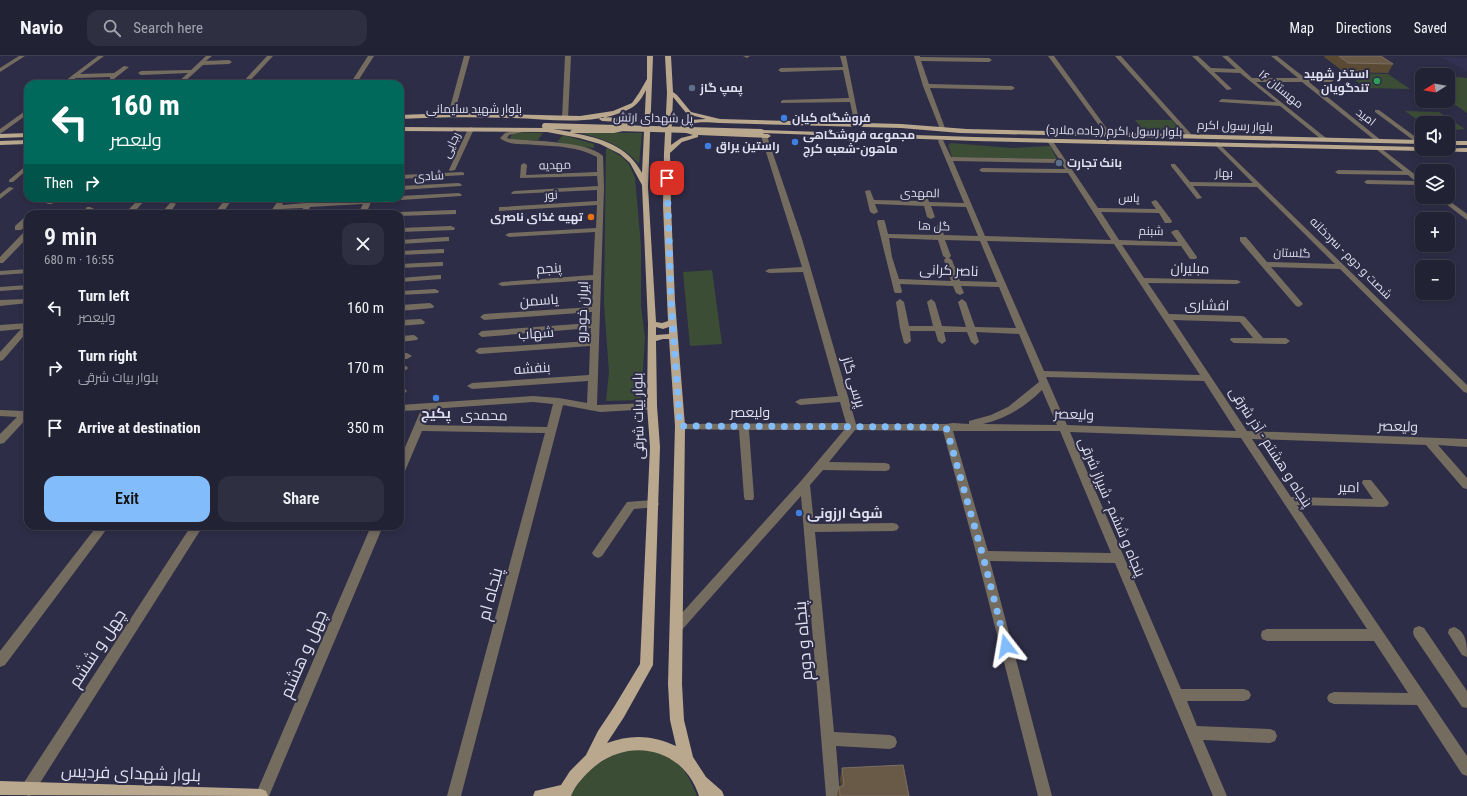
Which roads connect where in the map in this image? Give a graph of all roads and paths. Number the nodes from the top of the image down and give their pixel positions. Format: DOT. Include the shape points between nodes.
graph roads {
  1 [pos="22,56"];
  2 [pos="102,56"];
  3 [pos="209,56"];
  4 [pos="270,56"];
  5 [pos="371,56"];
  6 [pos="467,56"];
  7 [pos="568,56"];
  8 [pos="650,56"];
  9 [pos="668,56"];
  10 [pos="843,56"];
  11 [pos="1051,56"];
  12 [pos="1118,56"];
  13 [pos="1196,56"];
  14 [pos="1225,56"];
  15 [pos="1274,56"];
  16 [pos="917,57"];
  17 [pos="989,60"];
  18 [pos="229,62"];
  19 [pos="202,63"];
  20 [pos="126,67"];
  21 [pos="845,68"];
  22 [pos="0,70"];
  23 [pos="194,70"];
  24 [pos="781,70"];
  25 [pos="1210,70"];
  26 [pos="1241,71"];
  27 [pos="141,73"];
  28 [pos="74,76"];
  29 [pos="650,79"];
  30 [pos="69,80"];
  31 [pos="183,80"];
  32 [pos="248,80"];
  33 [pos="356,80"];
  34 [pos="1251,80"];
  35 [pos="1302,80"];
  36 [pos="1331,80"];
  37 [pos="926,86"];
  38 [pos="1012,88"];
  39 [pos="1229,89"];
  40 [pos="670,93"];
  41 [pos="853,100"];
  42 [pos="1222,101"];
  43 [pos="783,102"];
  44 [pos="1282,104"];
  45 [pos="1377,111"];
  46 [pos="24,114"];
  47 [pos="451,115"];
  48 [pos="565,118"];
  49 [pos="580,118"];
  50 [pos="404,119"];
  51 [pos="404,119"];
  52 [pos="720,121"];
  53 [pos="546,126"];
  54 [pos="858,126"];
  55 [pos="404,128"];
  56 [pos="404,128"];
  57 [pos="942,128"];
  58 [pos="471,129"];
  59 [pos="525,130"];
  60 [pos="762,131"];
  61 [pos="0,132"];
  62 [pos="972,132"];
  63 [pos="718,134"];
  64 [pos="1108,134"];
  65 [pos="24,135"];
  66 [pos="1189,135"];
  67 [pos="0,136"];
  68 [pos="582,137"];
  69 [pos="1415,138"];
  70 [pos="975,139"];
  71 [pos="1324,139"];
  72 [pos="940,141"];
  73 [pos="1050,141"];
  74 [pos="24,142"];
  75 [pos="1415,142"];
  76 [pos="0,143"];
  77 [pos="1455,143"];
  78 [pos="1467,143"];
  79 [pos="1217,144"];
  80 [pos="1379,144"];
  81 [pos="574,148"];
  82 [pos="1467,150"];
  83 [pos="667,154"];
  84 [pos="948,159"];
  85 [pos="1064,161"];
  86 [pos="524,165"];
  87 [pos="1173,166"];
  88 [pos="24,170"];
  89 [pos="452,170"];
  90 [pos="982,170"];
  91 [pos="1070,171"];
  92 [pos="1338,172"];
  93 [pos="1409,173"];
  94 [pos="462,174"];
  95 [pos="601,174"];
  96 [pos="404,177"];
  97 [pos="1415,178"];
  98 [pos="1367,182"];
  99 [pos="1415,183"];
  100 [pos="1188,184"];
  101 [pos="458,185"];
  102 [pos="1259,185"];
  103 [pos="645,187"];
  104 [pos="404,188"];
  105 [pos="601,188"];
  106 [pos="868,191"];
  107 [pos="514,193"];
  108 [pos="923,193"];
  109 [pos="459,195"];
  110 [pos="0,196"];
  111 [pos="404,198"];
  112 [pos="1199,198"];
  113 [pos="140,202"];
  114 [pos="281,202"];
  115 [pos="310,202"];
  116 [pos="348,202"];
  117 [pos="871,202"];
  118 [pos="1155,202"];
  119 [pos="600,203"];
  120 [pos="172,204"];
  121 [pos="927,204"];
  122 [pos="1449,204"];
  123 [pos="968,205"];
  124 [pos="308,206"];
  125 [pos="278,207"];
  126 [pos="502,209"];
  127 [pos="132,210"];
  128 [pos="167,210"];
  129 [pos="276,210"];
  130 [pos="306,210"];
  131 [pos="1096,210"];
  132 [pos="1162,211"];
  133 [pos="453,212"];
  134 [pos="874,212"];
  135 [pos="404,214"];
  136 [pos="931,217"];
  137 [pos="1467,218"];
  138 [pos="1168,221"];
  139 [pos="881,222"];
  140 [pos="24,223"];
  141 [pos="937,227"];
  142 [pos="18,228"];
  143 [pos="451,228"];
  144 [pos="404,230"];
  145 [pos="599,230"];
  146 [pos="1175,232"];
  147 [pos="509,235"];
  148 [pos="885,236"];
  149 [pos="24,237"];
  150 [pos="940,238"];
  151 [pos="982,239"];
  152 [pos="1243,239"];
  153 [pos="446,240"];
  154 [pos="404,242"];
  155 [pos="1117,242"];
  156 [pos="1184,244"];
  157 [pos="14,247"];
  158 [pos="24,247"];
  159 [pos="441,251"];
  160 [pos="404,253"];
  161 [pos="1194,257"];
  162 [pos="0,261"];
  163 [pos="440,264"];
  164 [pos="1264,264"];
  165 [pos="404,266"];
  166 [pos="1343,267"];
  167 [pos="807,269"];
  168 [pos="24,271"];
  169 [pos="769,271"];
  170 [pos="0,272"];
  171 [pos="438,277"];
  172 [pos="598,278"];
  173 [pos="404,280"];
  174 [pos="1143,280"];
  175 [pos="896,282"];
  176 [pos="1236,282"];
  177 [pos="956,283"];
  178 [pos="502,284"];
  179 [pos="1002,285"];
  180 [pos="24,287"];
  181 [pos="0,289"];
  182 [pos="435,291"];
  183 [pos="898,291"];
  184 [pos="404,293"];
  185 [pos="24,301"];
  186 [pos="900,302"];
  187 [pos="931,302"];
  188 [pos="0,303"];
  189 [pos="1299,304"];
  190 [pos="430,306"];
  191 [pos="404,308"];
  192 [pos="596,309"];
  193 [pos="484,317"];
  194 [pos="1167,317"];
  195 [pos="421,322"];
  196 [pos="673,322"];
  197 [pos="404,323"];
  198 [pos="652,324"];
  199 [pos="596,325"];
  200 [pos="24,326"];
  201 [pos="0,328"];
  202 [pos="904,328"];
  203 [pos="939,329"];
  204 [pos="971,330"];
  205 [pos="24,331"];
  206 [pos="1022,331"];
  207 [pos="482,334"];
  208 [pos="674,337"];
  209 [pos="414,338"];
  210 [pos="404,339"];
  211 [pos="652,339"];
  212 [pos="1234,340"];
  213 [pos="1260,340"];
  214 [pos="907,341"];
  215 [pos="942,341"];
  216 [pos="1286,341"];
  217 [pos="975,342"];
  218 [pos="595,343"];
  219 [pos="479,351"];
  220 [pos="0,358"];
  221 [pos="594,378"];
  222 [pos="1042,378"];
  223 [pos="1207,378"];
  224 [pos="472,386"];
  225 [pos="1467,390"];
  226 [pos="844,399"];
  227 [pos="559,401"];
  228 [pos="800,402"];
  229 [pos="428,405"];
  230 [pos="652,406"];
  231 [pos="404,408"];
  232 [pos="592,408"];
  233 [pos="24,413"];
  234 [pos="0,414"];
  235 [pos="24,416"];
  236 [pos="680,426"];
  237 [pos="744,426"];
  238 [pos="852,427"];
  239 [pos="946,427"];
  240 [pos="418,428"];
  241 [pos="1063,428"];
  242 [pos="550,430"];
  243 [pos="1245,434"];
  244 [pos="0,440"];
  245 [pos="1429,442"];
  246 [pos="1467,443"];
  247 [pos="404,461"];
  248 [pos="820,466"];
  249 [pos="885,466"];
  250 [pos="1366,483"];
  251 [pos="805,484"];
  252 [pos="1467,486"];
  253 [pos="749,497"];
  254 [pos="1288,501"];
  255 [pos="653,504"];
  256 [pos="893,527"];
  257 [pos="810,528"];
  258 [pos="100,530"];
  259 [pos="194,530"];
  260 [pos="375,530"];
  261 [pos="598,553"];
  262 [pos="983,556"];
  263 [pos="1118,558"];
  264 [pos="676,628"];
  265 [pos="1419,632"];
  266 [pos="1454,633"];
  267 [pos="1267,635"];
  268 [pos="1378,635"];
  269 [pos="1467,651"];
  270 [pos="0,661"];
  271 [pos="1178,695"];
  272 [pos="1244,695"];
  273 [pos="1334,698"];
  274 [pos="1420,699"];
  275 [pos="1467,702"];
  276 [pos="1194,733"];
  277 [pos="1270,736"];
  278 [pos="828,739"];
  279 [pos="890,742"];
  280 [pos="591,760"];
  281 [pos="687,762"];
  282 [pos="1467,769"];
  283 [pos="0,788"];
  284 [pos="28,789"];
  285 [pos="704,790"];
  286 [pos="564,794"];
  287 [pos="261,796"];
  288 [pos="454,796"];
  289 [pos="540,796"];
  290 [pos="717,796"];
  291 [pos="833,796"];
  292 [pos="1045,796"];
  293 [pos="1220,796"];
  1 -- 22 [label="street"];
  2 -- 28 [label="street"];
  3 -- 19 [label="street"];
  4 -- 32 [label="street"];
  5 -- 33 [label="street"];
  6 -- 47 [label="street"];
  7 -- 48 [label="street"];
  8 -- 29 [label="main road, بلوار بیات شرقی"];
  9 -- 40 [label="main road"];
  10 -- 21 [label="street"];
  11 -- 64 [label="street"];
  12 -- 66 [label="street"];
  13 -- 25 [label="street"];
  14 -- 26 [label="street, مهستان ۱۶"];
  15 -- 35 [label="street, امید"];
  16 -- 17 [label="street"];
  16 -- 37 [label="street"];
  18 -- 19 [label="street"];
  19 -- 23 [label="street"];
  20 -- 28 [label="street" via="114,77"];
  21 -- 24 [label="street"];
  21 -- 41 [label="street"];
  23 -- 27 [label="street"];
  23 -- 31 [label="street"];
  25 -- 26 [label="street"];
  25 -- 39 [label="street"];
  26 -- 34 [label="street, مهستان ۱۶"];
  28 -- 30 [label="street"];
  29 -- 49 [label="main road" via="634,103 616,112"];
  29 -- 103 [label="main road, بلوار بیات شرقی"];
  34 -- 35 [label="street"];
  34 -- 44 [label="street, مهستان ۱۶"];
  35 -- 36 [label="street"];
  35 -- 80 [label="street, امید"];
  37 -- 38 [label="street"];
  37 -- 57 [label="street"];
  40 -- 52 [label="main road" via="689,113"];
  40 -- 83 [label="main road"];
  41 -- 43 [label="street"];
  41 -- 54 [label="street"];
  42 -- 44 [label="street"];
  44 -- 71 [label="street, مهستان ۱۶"];
  45 -- 69 [label="street"];
  46 -- 61 [label="street"];
  47 -- 48 [label="main road"];
  47 -- 50 [label="main road"];
  48 -- 49 [label="main road"];
  49 -- 53 [label="main road" via="617,119 625,124 621,130 609,131"];
  51 -- 53 [label="main road, بلوار شهید سلیمانی"];
  52 -- 54 [label="main road"];
  52 -- 63 [label="main road" via="688,122 683,126 686,132"];
  53 -- 55 [label="main road, بلوار شهید سلیمانی" via="455,124"];
  53 -- 59 [label="main road"];
  53 -- 60 [label="main road, پل شهدای ارتش, bridge"];
  53 -- 68 [label="main road"];
  54 -- 57 [label="main road"];
  56 -- 58 [label="main road"];
  57 -- 62 [label="main road"];
  58 -- 59 [label="main road"];
  58 -- 89 [label="street, رجایی"];
  59 -- 81 [label="street" via="507,134 503,138 509,141"];
  60 -- 62 [label="main road, بلوار رسول اکرم"];
  60 -- 63 [label="main road"];
  60 -- 70 [label="main road, بلوار رسول اکرم (جاده ملارد)"];
  60 -- 72 [label="main road"];
  60 -- 167 [label="street, پرسی گاز"];
  62 -- 64 [label="main road, بلوار رسول اکرم"];
  63 -- 83 [label="main road" via="683,139 672,146"];
  64 -- 66 [label="main road, بلوار رسول اکرم"];
  65 -- 67 [label="main road"];
  66 -- 71 [label="main road, بلوار رسول اکرم"];
  68 -- 81 [label="street" via="581,143"];
  68 -- 103 [label="main road" via="612,147 626,155 634,164"];
  70 -- 72 [label="main road"];
  70 -- 73 [label="main road, بلوار رسول اکرم (جاده ملارد)"];
  71 -- 80 [label="main road, بلوار رسول اکرم"];
  72 -- 84 [label="street, پنجاه و ششم - شیراز شرقی"];
  73 -- 79 [label="main road, بلوار رسول اکرم (جاده ملارد)"];
  73 -- 85 [label="street, پنجاه و هشتم - آذر شرقی"];
  74 -- 76 [label="main road"];
  75 -- 80 [label="main road, بلوار رسول اکرم"];
  77 -- 78 [label="main road"];
  79 -- 80 [label="main road, بلوار رسول اکرم (جاده ملارد)"];
  79 -- 102 [label="street, شصت و دوم - سردخانه"];
  80 -- 82 [label="main road, بلوار رسول اکرم (جاده ملارد)"];
  80 -- 93 [label="street, امید"];
  81 -- 95 [label="street, ایران خودرو" via="592,151 600,156"];
  83 -- 196 [label="main road"];
  84 -- 85 [label="street"];
  84 -- 123 [label="street, پنجاه و ششم - شیراز شرقی"];
  85 -- 91 [label="street, پنجاه و هشتم - آذر شرقی"];
  86 -- 95 [label="street, مهدیه" via="522,177"];
  87 -- 100 [label="street"];
  88 -- 110 [label="street"];
  90 -- 91 [label="street"];
  91 -- 131 [label="street, پنجاه و هشتم - آذر شرقی"];
  92 -- 93 [label="street"];
  93 -- 97 [label="street, امید"];
  94 -- 96 [label="street"];
  95 -- 105 [label="street, ایران خودرو"];
  98 -- 99 [label="street"];
  100 -- 102 [label="street, بهار"];
  100 -- 112 [label="street"];
  101 -- 104 [label="street, شادی"];
  102 -- 166 [label="street, شصت و دوم - سردخانه"];
  103 -- 198 [label="main road, بلوار بیات شرقی"];
  105 -- 107 [label="street"];
  105 -- 119 [label="street, ایران خودرو"];
  106 -- 117 [label="street"];
  108 -- 121 [label="street"];
  109 -- 111 [label="street"];
  113 -- 127 [label="street"];
  114 -- 125 [label="street"];
  115 -- 124 [label="street"];
  116 -- 124 [label="street"];
  117 -- 121 [label="street, المهدی"];
  117 -- 134 [label="street"];
  118 -- 132 [label="street, یاس"];
  119 -- 126 [label="street, نور"];
  119 -- 145 [label="street, ایران خودرو"];
  120 -- 128 [label="street"];
  121 -- 123 [label="street, المهدی"];
  121 -- 136 [label="street"];
  122 -- 137 [label="street"];
  123 -- 151 [label="street, پنجاه و ششم - شیراز شرقی"];
  124 -- 125 [label="street"];
  124 -- 130 [label="street"];
  125 -- 129 [label="street"];
  131 -- 132 [label="street, یاس"];
  131 -- 155 [label="street, پنجاه و هشتم - آذر شرقی"];
  132 -- 138 [label="street, یاس"];
  133 -- 135 [label="street"];
  139 -- 148 [label="street"];
  140 -- 142 [label="street"];
  141 -- 150 [label="street"];
  143 -- 144 [label="street"];
  145 -- 147 [label="street"];
  145 -- 172 [label="street, ایران خودرو"];
  146 -- 156 [label="street"];
  148 -- 150 [label="street, گل ها"];
  148 -- 175 [label="street"];
  149 -- 157 [label="street"];
  150 -- 151 [label="street, گل ها"];
  150 -- 177 [label="street"];
  151 -- 155 [label="street, گل ها"];
  151 -- 179 [label="street, پنجاه و ششم - شیراز شرقی"];
  152 -- 164 [label="street"];
  153 -- 154 [label="street"];
  155 -- 156 [label="street, شبنم"];
  155 -- 174 [label="street, پنجاه و هشتم - آذر شرقی"];
  156 -- 161 [label="street"];
  157 -- 158 [label="street"];
  157 -- 162 [label="street"];
  159 -- 160 [label="street"];
  163 -- 165 [label="street"];
  164 -- 166 [label="street, گلستان"];
  164 -- 189 [label="street"];
  166 -- 225 [label="street, شصت و دوم - سردخانه"];
  167 -- 169 [label="street"];
  167 -- 226 [label="street, پرسی گاز"];
  168 -- 170 [label="street"];
  171 -- 173 [label="street"];
  172 -- 178 [label="street, پنجم"];
  172 -- 192 [label="street, ایران خودرو"];
  174 -- 176 [label="street, مبلیران"];
  174 -- 194 [label="street, پنجاه و هشتم - آذر شرقی"];
  175 -- 177 [label="street, ناصر کرانی"];
  175 -- 183 [label="street"];
  177 -- 179 [label="street, ناصر کرانی"];
  177 -- 204 [label="street"];
  179 -- 206 [label="street, پنجاه و ششم - شیراز شرقی"];
  180 -- 181 [label="street"];
  182 -- 184 [label="street"];
  185 -- 188 [label="street"];
  186 -- 202 [label="street"];
  187 -- 203 [label="street"];
  190 -- 191 [label="street"];
  192 -- 193 [label="street, یاسمن"];
  192 -- 199 [label="street, ایران خودرو"];
  194 -- 213 [label="street, افشاری" via="1242,319"];
  194 -- 223 [label="street, پنجاه و هشتم - آذر شرقی"];
  195 -- 197 [label="street"];
  196 -- 198 [label="main road" via="662,326"];
  196 -- 208 [label="main road"];
  198 -- 211 [label="main road, بلوار بیات شرقی"];
  199 -- 207 [label="street"];
  199 -- 218 [label="street, ایران خودرو"];
  200 -- 201 [label="street"];
  202 -- 203 [label="street"];
  202 -- 214 [label="street"];
  203 -- 204 [label="street"];
  203 -- 215 [label="street"];
  204 -- 206 [label="street"];
  204 -- 217 [label="street"];
  205 -- 220 [label="street"];
  206 -- 222 [label="street, پنجاه و ششم - شیراز شرقی"];
  208 -- 211 [label="main road"];
  208 -- 236 [label="main road"];
  209 -- 210 [label="street"];
  211 -- 230 [label="main road, بلوار بیات شرقی"];
  212 -- 213 [label="street"];
  213 -- 216 [label="street"];
  218 -- 219 [label="street, شهاب"];
  218 -- 221 [label="street, ایران خودرو"];
  221 -- 224 [label="street, بنفشه"];
  221 -- 232 [label="street, ایران خودرو"];
  222 -- 223 [label="street"];
  222 -- 239 [label="street" via="1024,402 1009,412 989,420"];
  222 -- 241 [label="street, پنجاه و ششم - شیراز شرقی"];
  223 -- 243 [label="street, پنجاه و هشتم - آذر شرقی"];
  226 -- 228 [label="street"];
  226 -- 238 [label="street, پرسی گاز"];
  227 -- 229 [label="street"];
  227 -- 232 [label="street"];
  227 -- 242 [label="street, پنجاه ام"];
  229 -- 231 [label="street"];
  229 -- 240 [label="street"];
  230 -- 232 [label="street"];
  230 -- 255 [label="main road, بلوار بیات شرقی" via="655,447"];
  233 -- 234 [label="street"];
  235 -- 244 [label="street"];
  236 -- 237 [label="street, ولیعصر"];
  236 -- 264 [label="main road"];
  237 -- 238 [label="street, ولیعصر"];
  237 -- 253 [label="street"];
  238 -- 239 [label="street, ولیعصر"];
  238 -- 248 [label="street, پرسی گاز"];
  239 -- 241 [label="street, ولیعصر"];
  239 -- 262 [label="street"];
  240 -- 242 [label="street, محمدی"];
  240 -- 247 [label="street"];
  241 -- 243 [label="street, ولیعصر"];
  241 -- 263 [label="street, پنجاه و ششم - شیراز شرقی"];
  242 -- 288 [label="street, پنجاه ام"];
  243 -- 245 [label="street, ولیعصر"];
  243 -- 254 [label="street, پنجاه و هشتم - آذر شرقی"];
  245 -- 246 [label="street, ولیعصر"];
  245 -- 252 [label="street"];
  248 -- 249 [label="street"];
  248 -- 251 [label="street, پرسی گاز"];
  250 -- 254 [label="street, امیر" via="1383,503"];
  251 -- 257 [label="street, پنجاه و دوم"];
  251 -- 264 [label="street, پرسی گاز"];
  254 -- 268 [label="street, پنجاه و هشتم - آذر شرقی"];
  255 -- 261 [label="street" via="631,505"];
  255 -- 280 [label="main road, بلوار بیات شرقی" via="646,664"];
  256 -- 257 [label="street"];
  257 -- 278 [label="street, پنجاه و دوم"];
  258 -- 270 [label="street"];
  259 -- 284 [label="street, چهل و ششم"];
  260 -- 287 [label="street, چهل و هشتم"];
  262 -- 263 [label="street"];
  262 -- 292 [label="street"];
  263 -- 271 [label="street, پنجاه و ششم - شیراز شرقی"];
  264 -- 281 [label="main road" via="677,720"];
  265 -- 275 [label="street"];
  266 -- 269 [label="street"];
  267 -- 268 [label="street"];
  268 -- 274 [label="street, پنجاه و هشتم - آذر شرقی"];
  271 -- 272 [label="street"];
  271 -- 276 [label="street, پنجاه و ششم - شیراز شرقی"];
  273 -- 274 [label="street"];
  274 -- 282 [label="street, پنجاه و هشتم - آذر شرقی"];
  276 -- 277 [label="street"];
  276 -- 293 [label="street, پنجاه و ششم - شیراز شرقی"];
  278 -- 279 [label="street"];
  278 -- 291 [label="street, پنجاه و دوم"];
  280 -- 281 [label="main road" via="610,748 630,743 651,743 671,750"];
  280 -- 286 [label="main road" via="576,774"];
  281 -- 285 [label="main road"];
  283 -- 284 [label="main road, بلوار شهدای فردیس"];
  284 -- 287 [label="main road, بلوار شهدای فردیس"];
  285 -- 290 [label="main road"];
  286 -- 289 [label="main road"];
}
